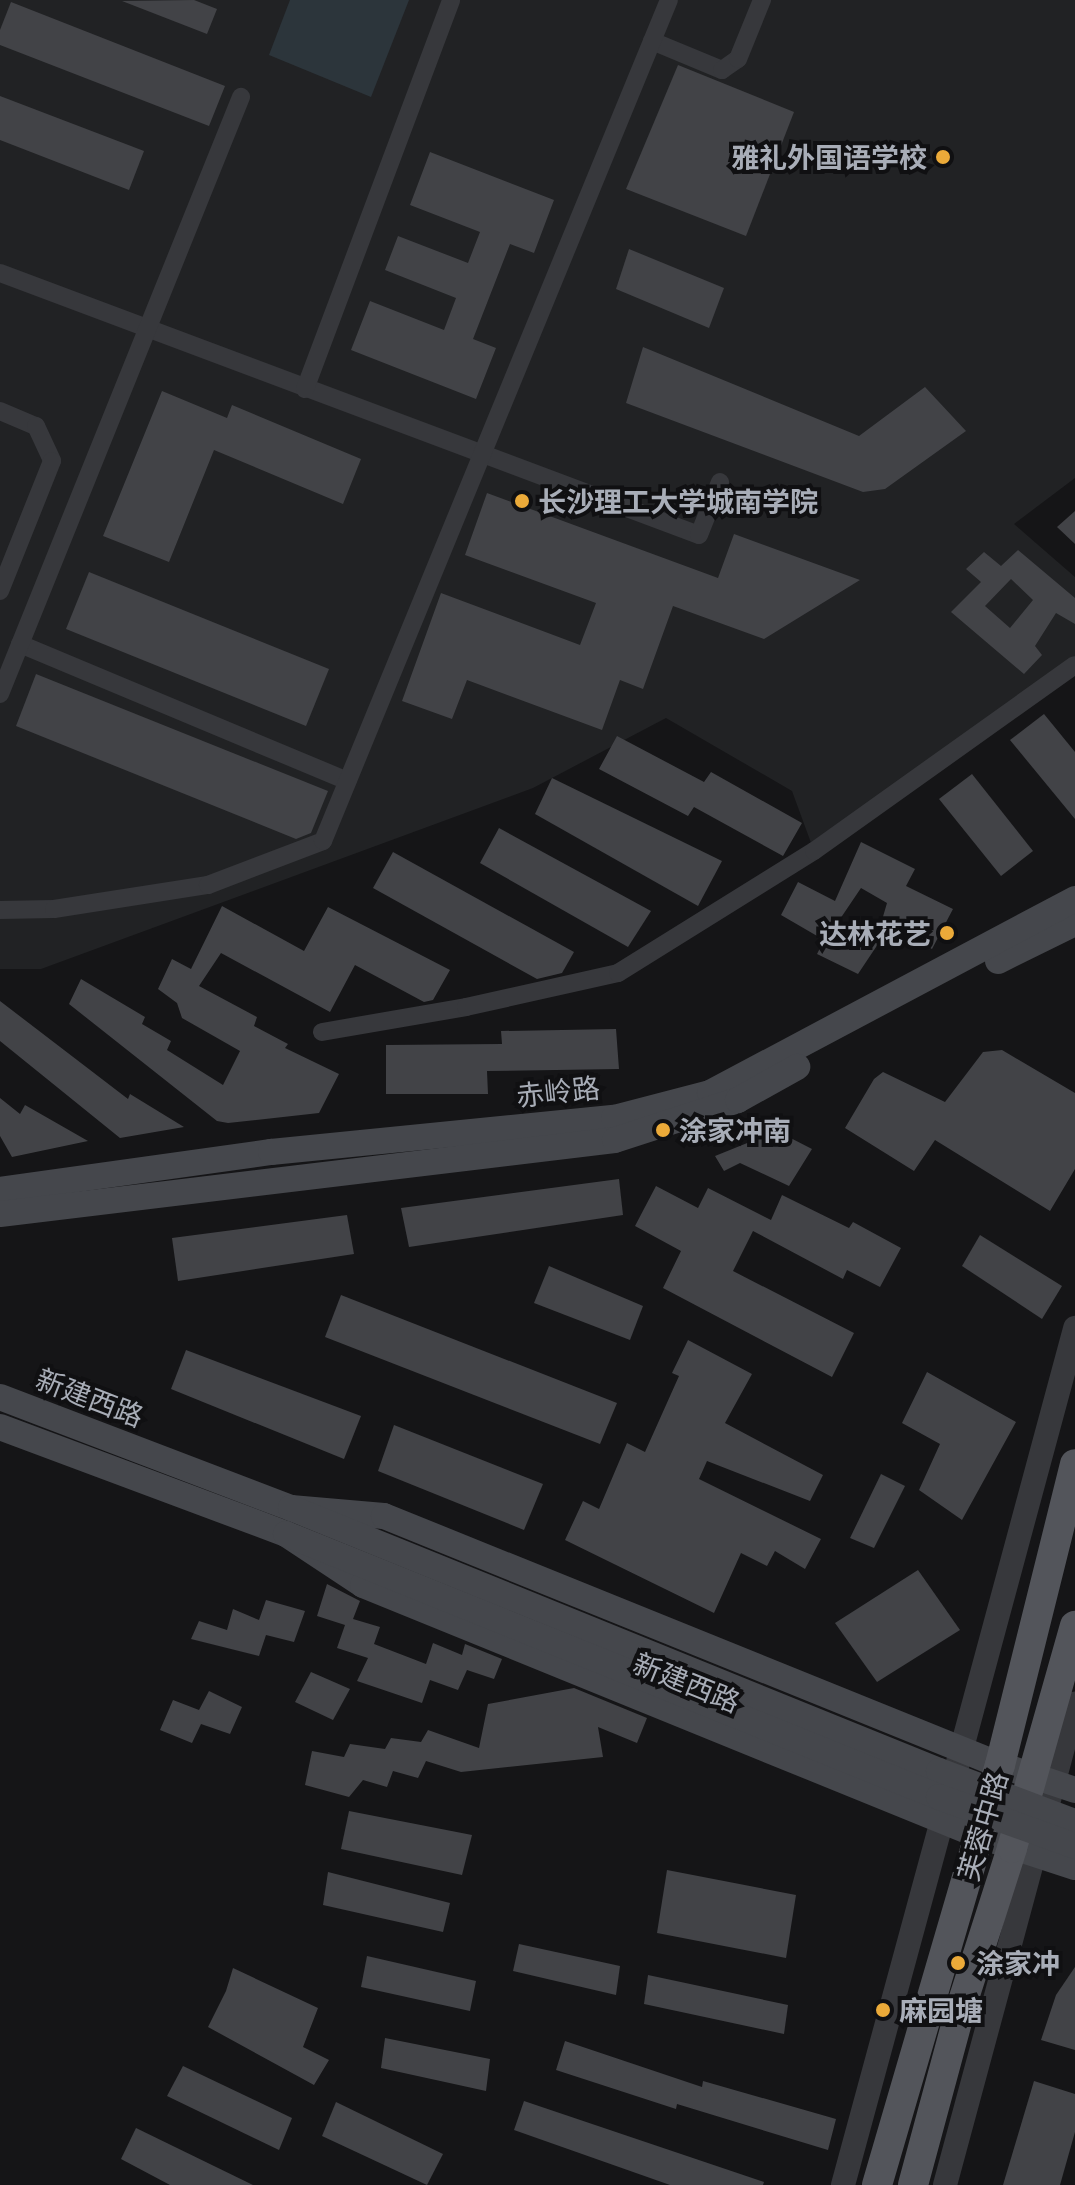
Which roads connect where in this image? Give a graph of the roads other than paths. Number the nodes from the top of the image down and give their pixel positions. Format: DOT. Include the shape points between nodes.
graph roads {
  1 [pos="451,0"];
  2 [pos="669,0"];
  3 [pos="762,0"];
  4 [pos="652,41"];
  5 [pos="241,97"];
  6 [pos="0,273"];
  7 [pos="147,329"];
  8 [pos="305,389"];
  9 [pos="0,411"];
  10 [pos="481,454"];
  11 [pos="720,482"];
  12 [pos="0,591"];
  13 [pos="20,644"];
  14 [pos="1075,665"];
  15 [pos="0,694"];
  16 [pos="348,781"];
  17 [pos="1075,899"];
  18 [pos="0,910"];
  19 [pos="1075,923"];
  20 [pos="322,1032"];
  21 [pos="0,1190"];
  22 [pos="0,1214"];
  23 [pos="1075,1328"];
  24 [pos="0,1397"];
  25 [pos="0,1427"];
  26 [pos="1075,1464"];
  27 [pos="288,1521"];
  28 [pos="1075,1626"];
  29 [pos="1075,1703"];
  30 [pos="961,1749"];
  31 [pos="1000,1765"];
  32 [pos="1054,1783"];
  33 [pos="942,1821"];
  34 [pos="1075,1822"];
  35 [pos="980,1836"];
  36 [pos="1075,1846"];
  37 [pos="1023,1852"];
  38 [pos="1075,1867"];
  39 [pos="843,2185"];
  40 [pos="877,2185"];
  41 [pos="913,2185"];
  42 [pos="945,2185"];
  1 -- 8 [label="street"];
  2 -- 4 [label="street"];
  3 -- 4 [label="street" via="738,59 722,70"];
  4 -- 10 [label="street"];
  5 -- 7 [label="street"];
  6 -- 7 [label="street"];
  7 -- 8 [label="street"];
  7 -- 13 [label="street"];
  8 -- 10 [label="street"];
  9 -- 12 [label="street" via="36,426 52,461"];
  10 -- 11 [label="street" via="699,535"];
  10 -- 16 [label="street"];
  13 -- 15 [label="street"];
  13 -- 16 [label="street"];
  14 -- 20 [label="street" via="814,851 618,973"];
  16 -- 18 [label="street" via="323,841 208,885 54,909"];
  17 -- 21 [label="main road, 赤岭路" via="710,1093 614,1118 271,1152"];
  19 -- 22 [label="main road, 赤岭路" via="738,1100 615,1140"];
  23 -- 30 [label="street"];
  24 -- 27 [label="main road, 新建西路"];
  25 -- 27 [label="main road, 新建西路"];
  26 -- 31 [label="main road, 芙蓉中路"];
  27 -- 30 [label="main road, 新建西路" via="384,1516"];
  27 -- 33 [label="main road, 新建西路" via="363,1585"];
  27 -- 34 [label="main road, 新建西路, bridge"];
  27 -- 36 [label="main road, 新建西路, bridge" via="939,1797"];
  28 -- 32 [label="main road, 芙蓉中路"];
  29 -- 32 [label="street"];
  30 -- 31 [label="main road, 新建西路"];
  30 -- 33 [label="street"];
  31 -- 32 [label="main road, 新建西路"];
  31 -- 35 [label="main road, 芙蓉中路"];
  32 -- 37 [label="main road, 芙蓉中路"];
  33 -- 35 [label="main road, 新建西路"];
  33 -- 39 [label="street"];
  35 -- 37 [label="main road, 新建西路"];
  35 -- 40 [label="main road, 芙蓉中路"];
  37 -- 38 [label="main road, 新建西路"];
  37 -- 41 [label="main road, 芙蓉中路" via="962,2004"];
  37 -- 42 [label="street"];
}
